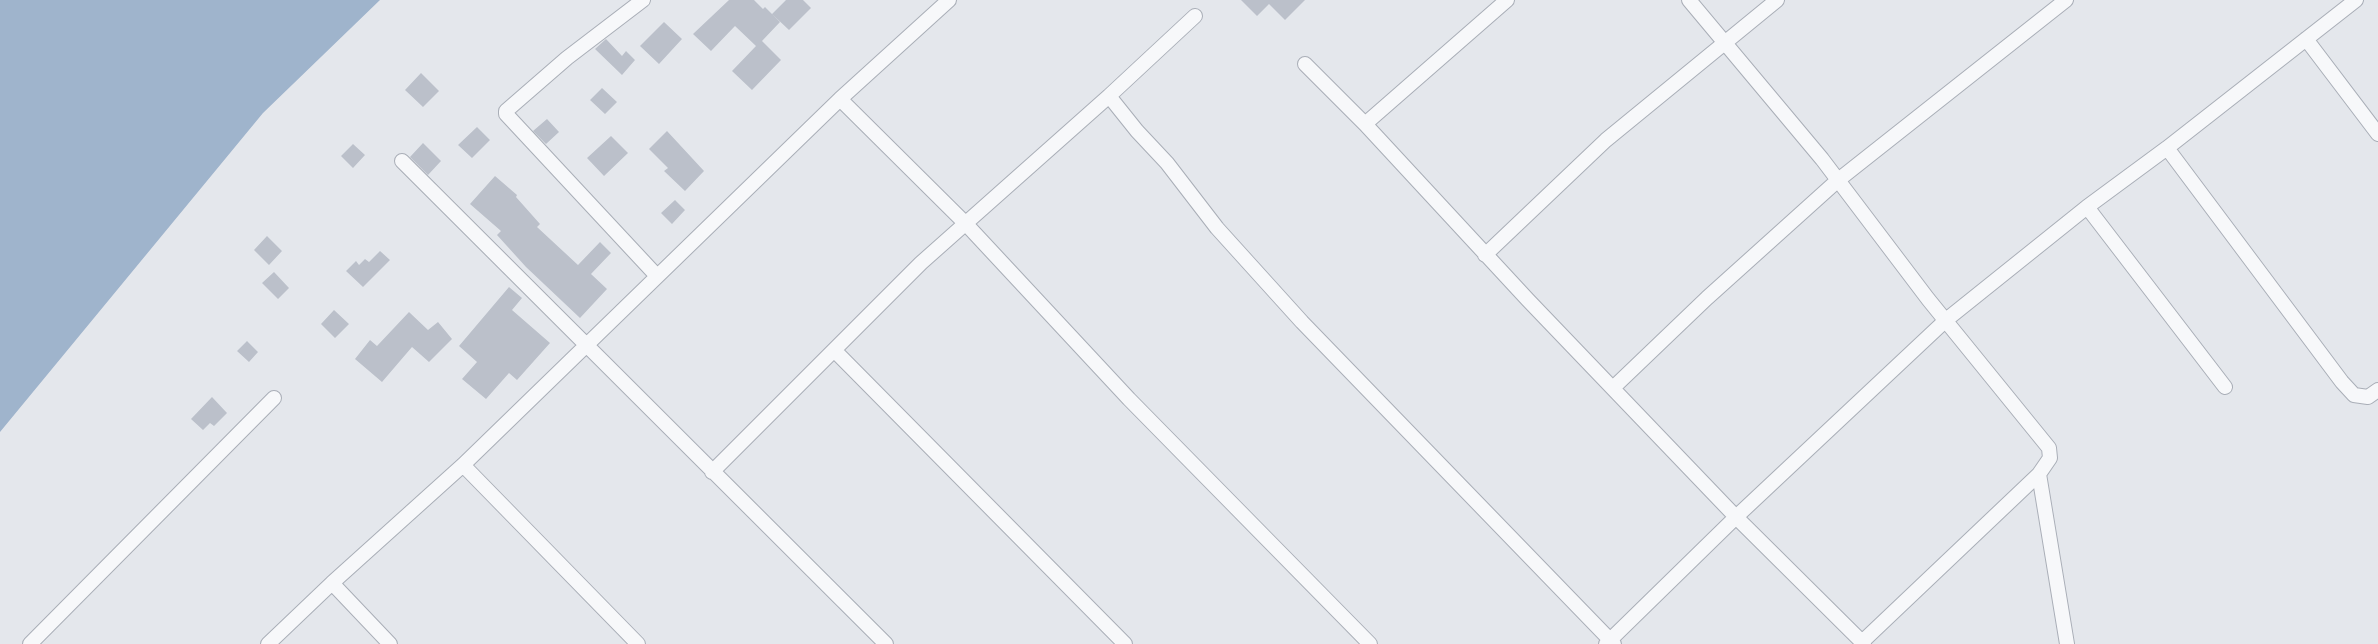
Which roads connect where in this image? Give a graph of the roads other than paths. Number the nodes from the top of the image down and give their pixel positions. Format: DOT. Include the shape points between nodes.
graph roads {
  1 [pos="644,0"];
  2 [pos="949,0"];
  3 [pos="1507,0"];
  4 [pos="1689,0"];
  5 [pos="1777,0"];
  6 [pos="2066,0"];
  7 [pos="2356,0"];
  8 [pos="1195,16"];
  9 [pos="2306,39"];
  10 [pos="1725,42"];
  11 [pos="1305,64"];
  12 [pos="1109,96"];
  13 [pos="840,99"];
  14 [pos="1364,124"];
  15 [pos="2378,134"];
  16 [pos="2167,148"];
  17 [pos="402,161"];
  18 [pos="1838,181"];
  19 [pos="2087,207"];
  20 [pos="966,224"];
  21 [pos="1485,255"];
  22 [pos="656,275"];
  23 [pos="1946,320"];
  24 [pos="585,345"];
  25 [pos="834,350"];
  26 [pos="1614,387"];
  27 [pos="2224,387"];
  28 [pos="2378,390"];
  29 [pos="274,398"];
  30 [pos="462,465"];
  31 [pos="712,472"];
  32 [pos="2039,474"];
  33 [pos="1736,517"];
  34 [pos="332,583"];
  35 [pos="1610,643"];
  36 [pos="1863,643"];
  37 [pos="30,644"];
  38 [pos="268,644"];
  39 [pos="390,644"];
  40 [pos="638,644"];
  41 [pos="886,644"];
  42 [pos="1125,644"];
  43 [pos="1370,644"];
  44 [pos="2067,644"];
  1 -- 22 [label="street" via="567,58 506,111 506,114"];
  2 -- 13 [label="street"];
  3 -- 14 [label="street"];
  4 -- 10 [label="street"];
  5 -- 10 [label="street"];
  6 -- 18 [label="street"];
  7 -- 9 [label="street"];
  8 -- 12 [label="street"];
  9 -- 15 [label="street"];
  9 -- 16 [label="street"];
  10 -- 18 [label="street" via="1822,158"];
  10 -- 21 [label="street" via="1606,140"];
  11 -- 14 [label="street"];
  12 -- 20 [label="street"];
  12 -- 35 [label="street" via="1167,163 1217,228 1302,322"];
  13 -- 20 [label="street"];
  13 -- 22 [label="street"];
  14 -- 21 [label="street"];
  16 -- 19 [label="street"];
  16 -- 28 [label="street" via="2342,382 2354,395 2368,397"];
  17 -- 24 [label="street"];
  18 -- 23 [label="street"];
  18 -- 26 [label="street" via="1707,298"];
  19 -- 23 [label="street"];
  19 -- 27 [label="street"];
  20 -- 25 [label="street" via="921,263"];
  20 -- 43 [label="street" via="1128,399"];
  21 -- 26 [label="street"];
  22 -- 24 [label="street"];
  23 -- 32 [label="street" via="2049,448 2050,458"];
  23 -- 33 [label="street"];
  24 -- 30 [label="street"];
  24 -- 31 [label="street"];
  25 -- 31 [label="street"];
  25 -- 42 [label="street"];
  26 -- 33 [label="street"];
  29 -- 37 [label="street"];
  30 -- 34 [label="street"];
  30 -- 40 [label="street"];
  31 -- 41 [label="street"];
  32 -- 36 [label="street"];
  32 -- 44 [label="street"];
  33 -- 35 [label="street"];
  33 -- 36 [label="street"];
  34 -- 38 [label="street"];
  34 -- 39 [label="street"];
}
